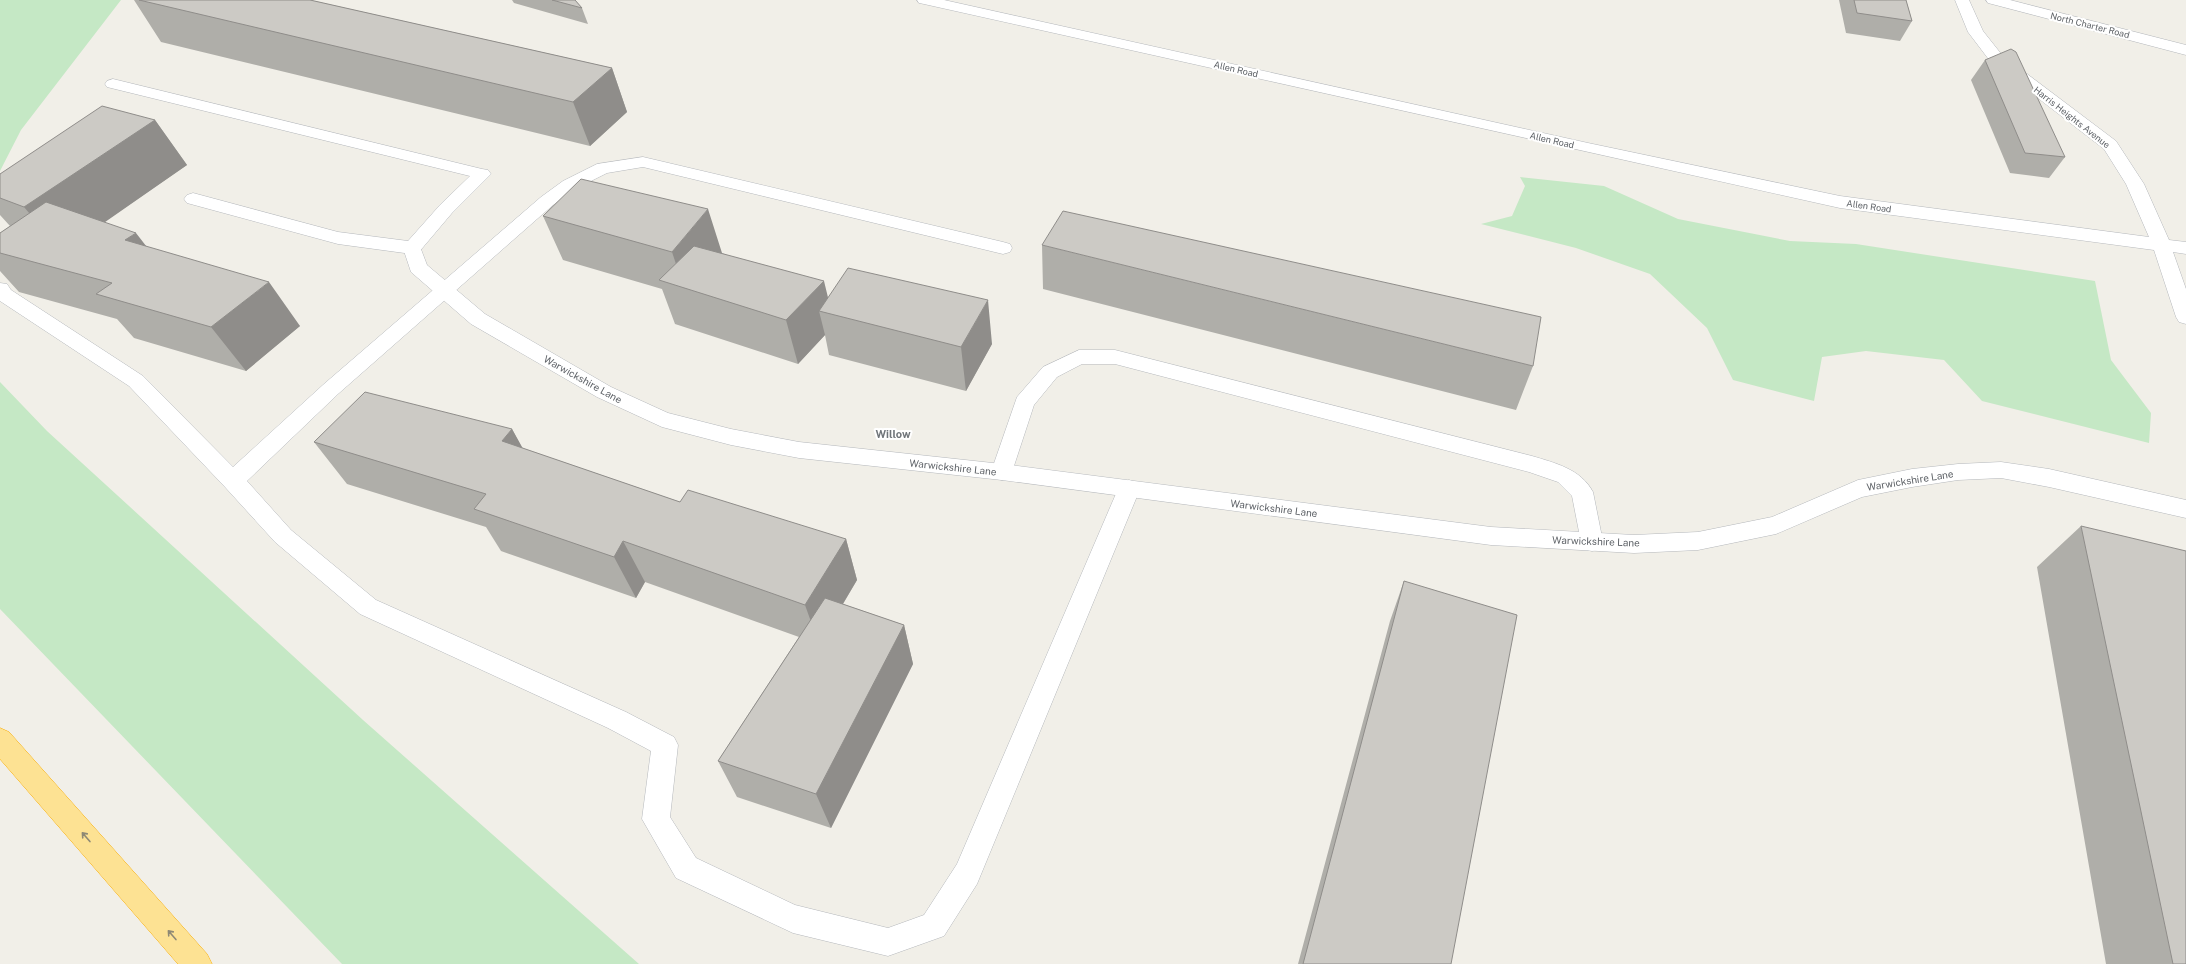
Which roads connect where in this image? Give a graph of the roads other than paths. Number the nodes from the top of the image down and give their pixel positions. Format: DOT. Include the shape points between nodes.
graph roads {
  1 [pos="924,0"];
  2 [pos="1962,0"];
  3 [pos="1993,0"];
  4 [pos="2186,50"];
  5 [pos="113,84"];
  6 [pos="192,199"];
  7 [pos="2160,243"];
  8 [pos="412,248"];
  9 [pos="1003,248"];
  10 [pos="2186,248"];
  11 [pos="0,289"];
  12 [pos="444,292"];
  13 [pos="2186,317"];
  14 [pos="1002,472"];
  15 [pos="233,481"];
  16 [pos="1129,489"];
  17 [pos="2186,509"];
  18 [pos="1592,542"];
  19 [pos="0,740"];
  20 [pos="197,964"];
  1 -- 7 [label="street, Allen Road" via="1840,202"];
  2 -- 7 [label="street, Harris Heights Avenue" via="1976,32 1996,58 2115,151 2137,188"];
  3 -- 4 [label="street, North Charter Road"];
  5 -- 8 [label="street" via="482,174 446,209"];
  6 -- 8 [label="street" via="338,238"];
  7 -- 10 [label="street, Allen Road"];
  7 -- 13 [label="street, Harris Heights Avenue"];
  8 -- 12 [label="street, Warwickshire Lane" via="418,268"];
  9 -- 12 [label="street" via="643,162 603,168 569,184"];
  11 -- 15 [label="street" via="4,295 136,381"];
  12 -- 14 [label="street, Warwickshire Lane" via="478,319 511,339 604,392 662,419 731,437 799,450"];
  12 -- 15 [label="street" via="331,389"];
  14 -- 16 [label="street, Warwickshire Lane"];
  14 -- 18 [label="street" via="1024,402 1050,372 1079,357 1115,357 1532,464 1566,476 1582,492"];
  15 -- 16 [label="street" via="283,536 368,607 618,720 665,745 656,819 686,868 794,918 888,942 934,926 967,874"];
  16 -- 18 [label="street, Warwickshire Lane" via="1491,536"];
  17 -- 18 [label="street, Warwickshire Lane" via="2049,478 2001,470 1912,478 1858,489 1776,525 1698,541 1634,544"];
  20 -- 19 [label="highway, one-way"];
}
